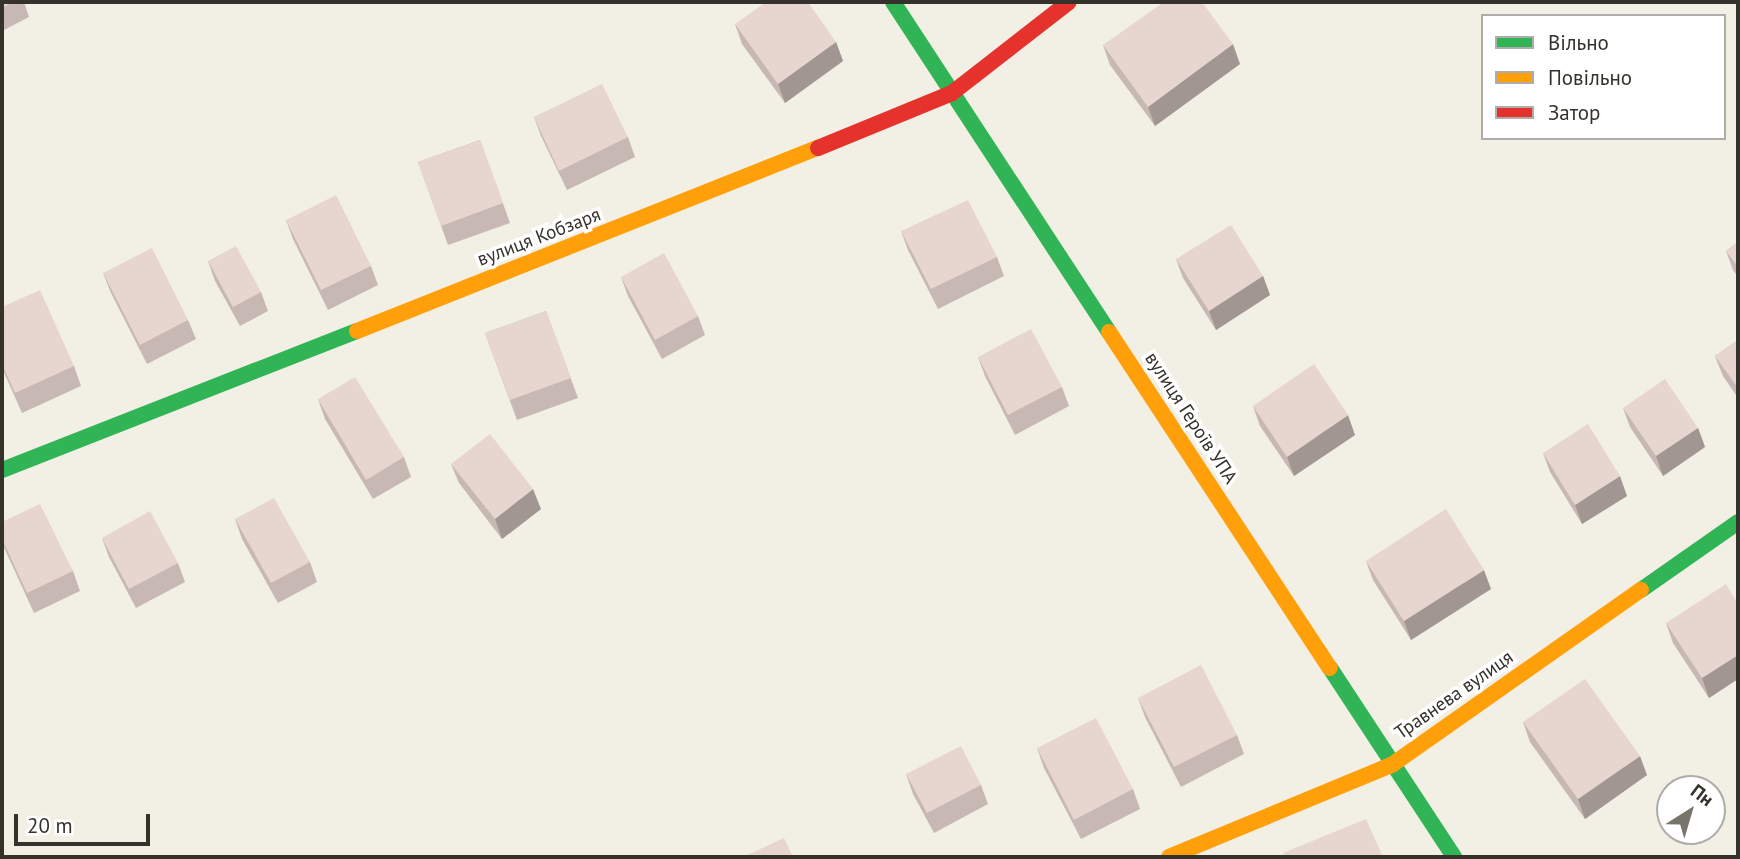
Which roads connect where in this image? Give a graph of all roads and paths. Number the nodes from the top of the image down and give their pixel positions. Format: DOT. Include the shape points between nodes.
graph roads {
  1 [pos="893,2"];
  2 [pos="1069,2"];
  3 [pos="952,93"];
  4 [pos="2,470"];
  5 [pos="1738,522"];
  6 [pos="1393,764"];
  7 [pos="1170,857"];
  8 [pos="1454,857"];
  1 -- 3 [label="street, вулиця Героїв УПА"];
  2 -- 3 [label="street, вулиця Кобзаря"];
  3 -- 4 [label="street, вулиця Кобзаря"];
  3 -- 6 [label="street, вулиця Героїв УПА"];
  5 -- 6 [label="street, Травнева вулиця"];
  6 -- 7 [label="street, Травнева вулиця"];
  6 -- 8 [label="street, вулиця Героїв УПА"];
}
